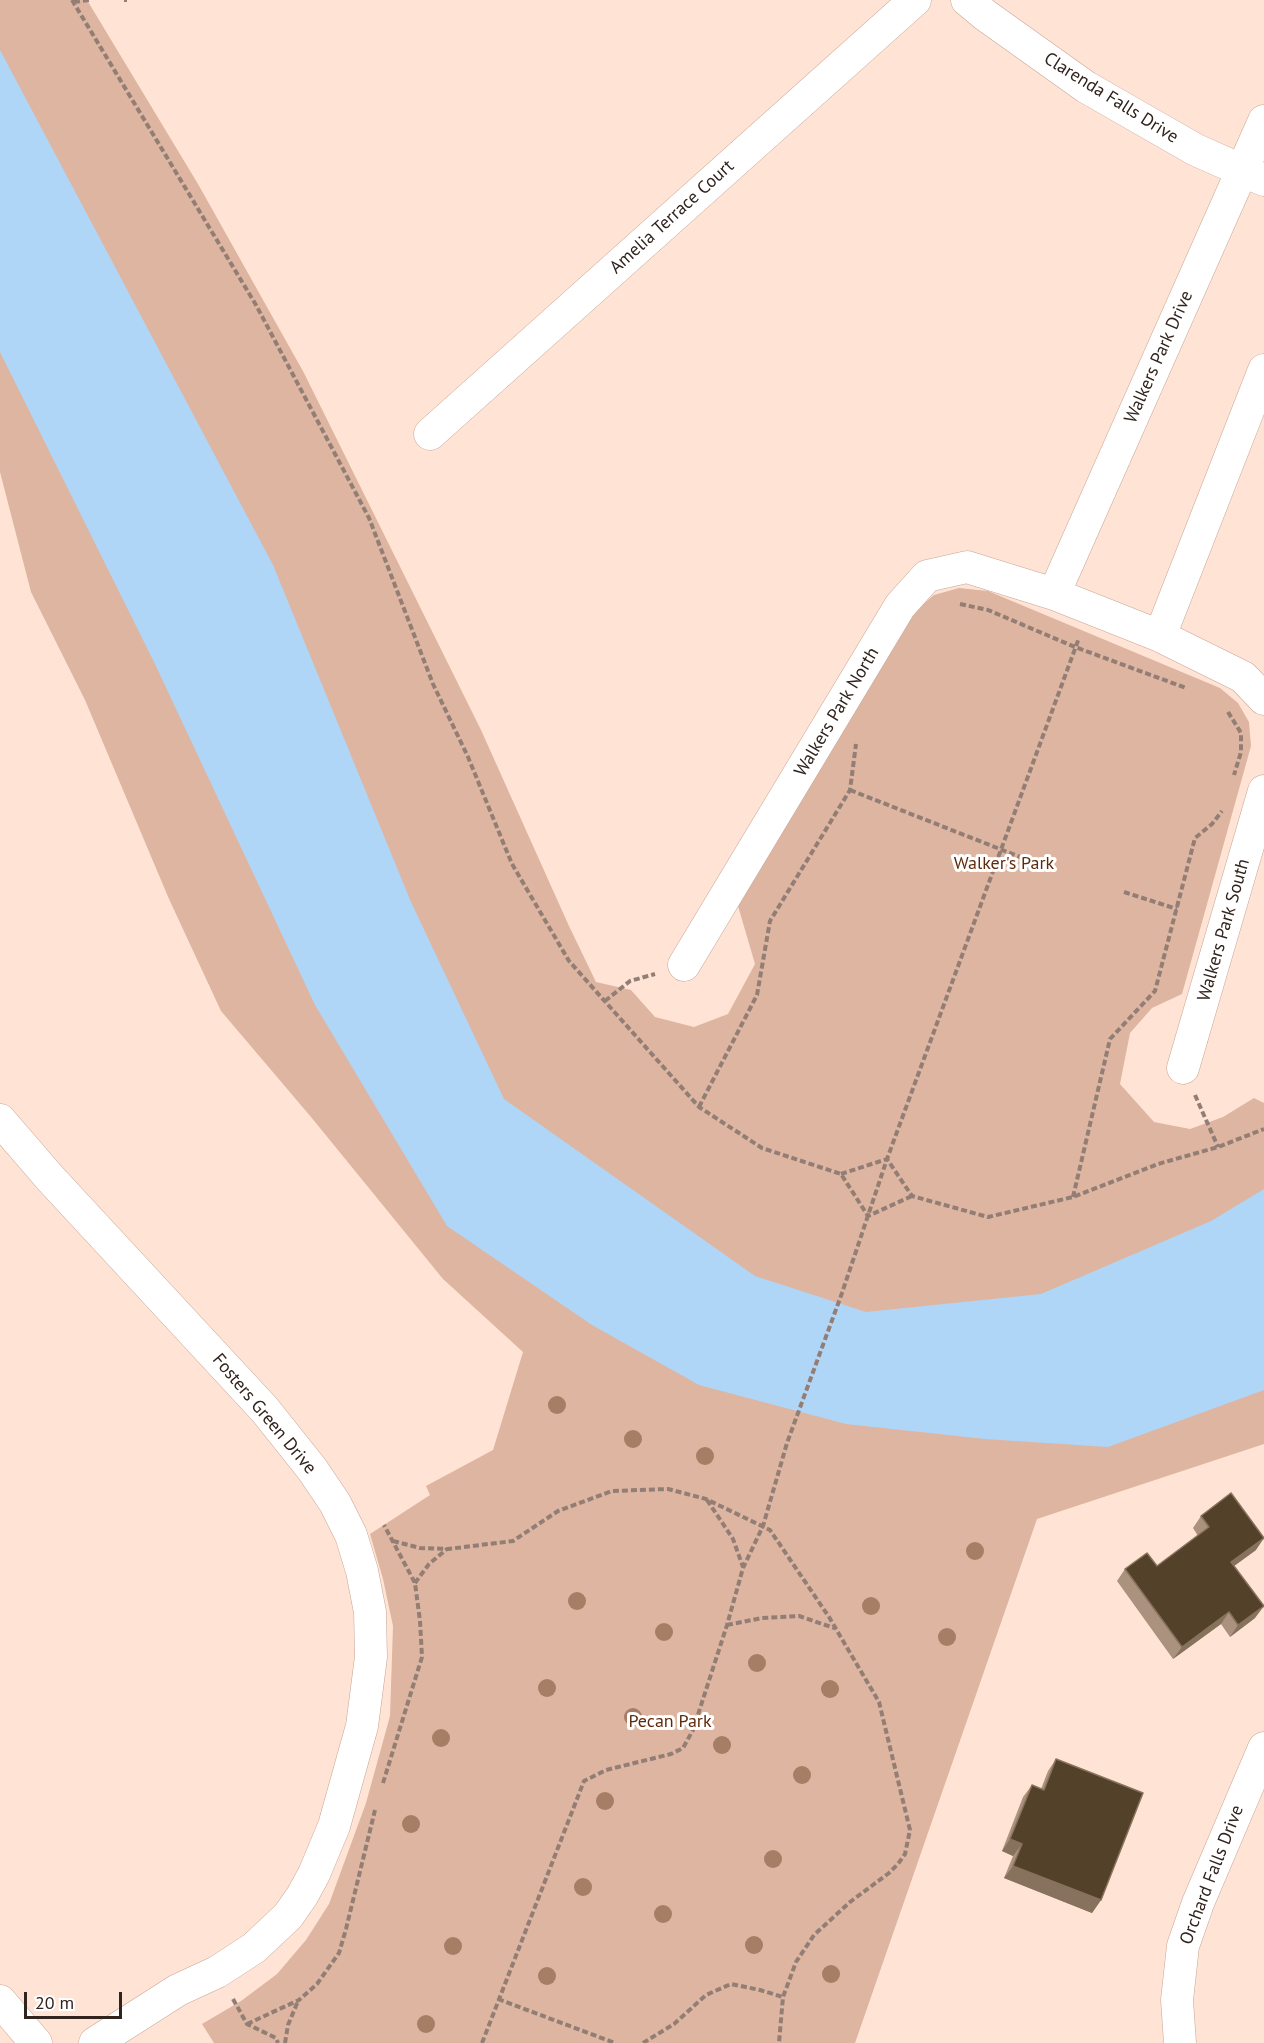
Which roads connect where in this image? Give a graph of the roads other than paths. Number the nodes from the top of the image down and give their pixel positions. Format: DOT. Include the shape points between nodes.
graph roads {
  1 [pos="915,0"];
  2 [pos="967,0"];
  3 [pos="1264,121"];
  4 [pos="1253,176"];
  5 [pos="1264,370"];
  6 [pos="430,434"];
  7 [pos="1054,594"];
  8 [pos="1160,636"];
  9 [pos="1264,699"];
  10 [pos="1264,791"];
  11 [pos="684,965"];
  12 [pos="1183,1068"];
  13 [pos="0,1120"];
  14 [pos="1264,1748"];
  15 [pos="0,2001"];
  16 [pos="36,2043"];
  17 [pos="95,2043"];
  18 [pos="1180,2043"];
  1 -- 6 [label="street, Amelia Terrace Court"];
  2 -- 4 [label="street, Clarenda Falls Drive" via="1086,87 1196,150"];
  3 -- 4 [label="street, Walkers Park Drive"];
  4 -- 7 [label="street, Walkers Park Drive"];
  5 -- 8 [label="street"];
  7 -- 8 [label="street"];
  7 -- 11 [label="street, Walkers Park North" via="968,567 927,576 900,606"];
  8 -- 9 [label="street" via="1243,677"];
  10 -- 12 [label="street, Walkers Park South"];
  13 -- 17 [label="street, Fosters Green Drive" via="265,1410 312,1469 351,1535 370,1612 371,1657 362,1726 334,1826 302,1896 272,1934 254,1948"];
  14 -- 18 [label="street, Orchard Falls Drive" via="1183,1946 1177,2000"];
  15 -- 16 [label="street"];
}
